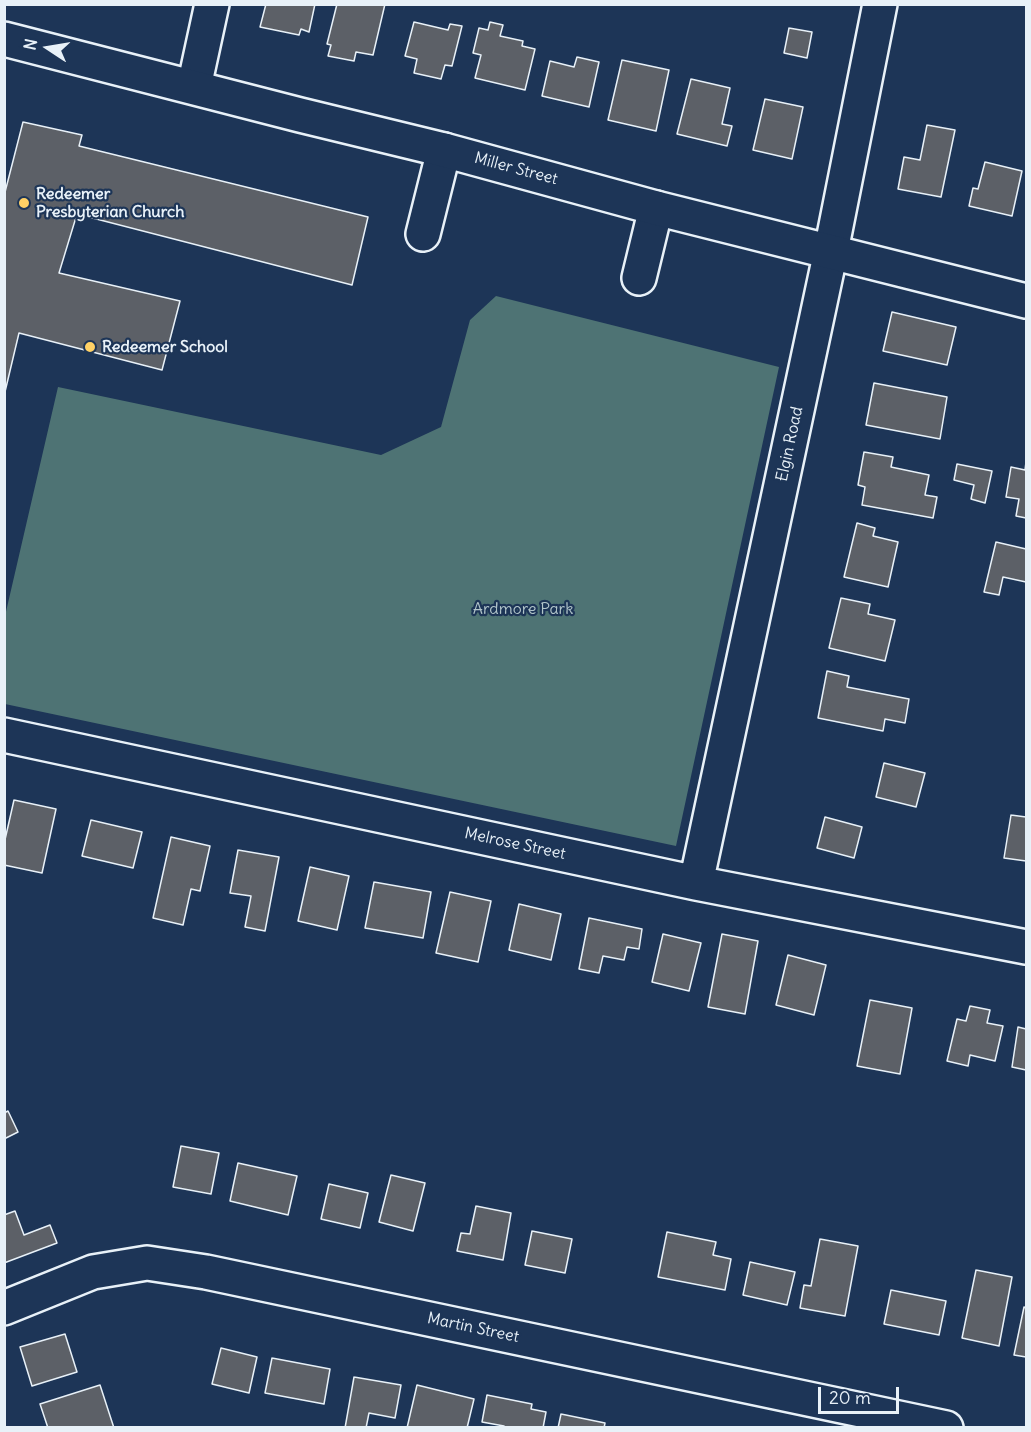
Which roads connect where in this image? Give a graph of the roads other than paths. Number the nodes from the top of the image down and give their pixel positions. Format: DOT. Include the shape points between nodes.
graph roads {
  1 [pos="212,4"];
  2 [pos="880,4"];
  3 [pos="4,39"];
  4 [pos="194,87"];
  5 [pos="444,150"];
  6 [pos="656,208"];
  7 [pos="423,234"];
  8 [pos="831,251"];
  9 [pos="639,278"];
  10 [pos="1026,301"];
  11 [pos="4,735"];
  12 [pos="696,883"];
  13 [pos="1026,947"];
  14 [pos="4,1308"];
  15 [pos="946,1428"];
  1 -- 4 [label="street"];
  2 -- 8 [label="street, Elgin Road"];
  3 -- 4 [label="street, Miller Street"];
  4 -- 5 [label="street, Miller Street"];
  5 -- 6 [label="street, Miller Street"];
  5 -- 7 [label="street"];
  6 -- 8 [label="street, Miller Street"];
  6 -- 9 [label="street"];
  8 -- 10 [label="street, Miller Street"];
  8 -- 12 [label="street, Elgin Road"];
  11 -- 12 [label="street, Melrose Street"];
  12 -- 13 [label="street, Melrose Street"];
  14 -- 15 [label="street, Martin Street" via="93,1272 147,1263"];
}
